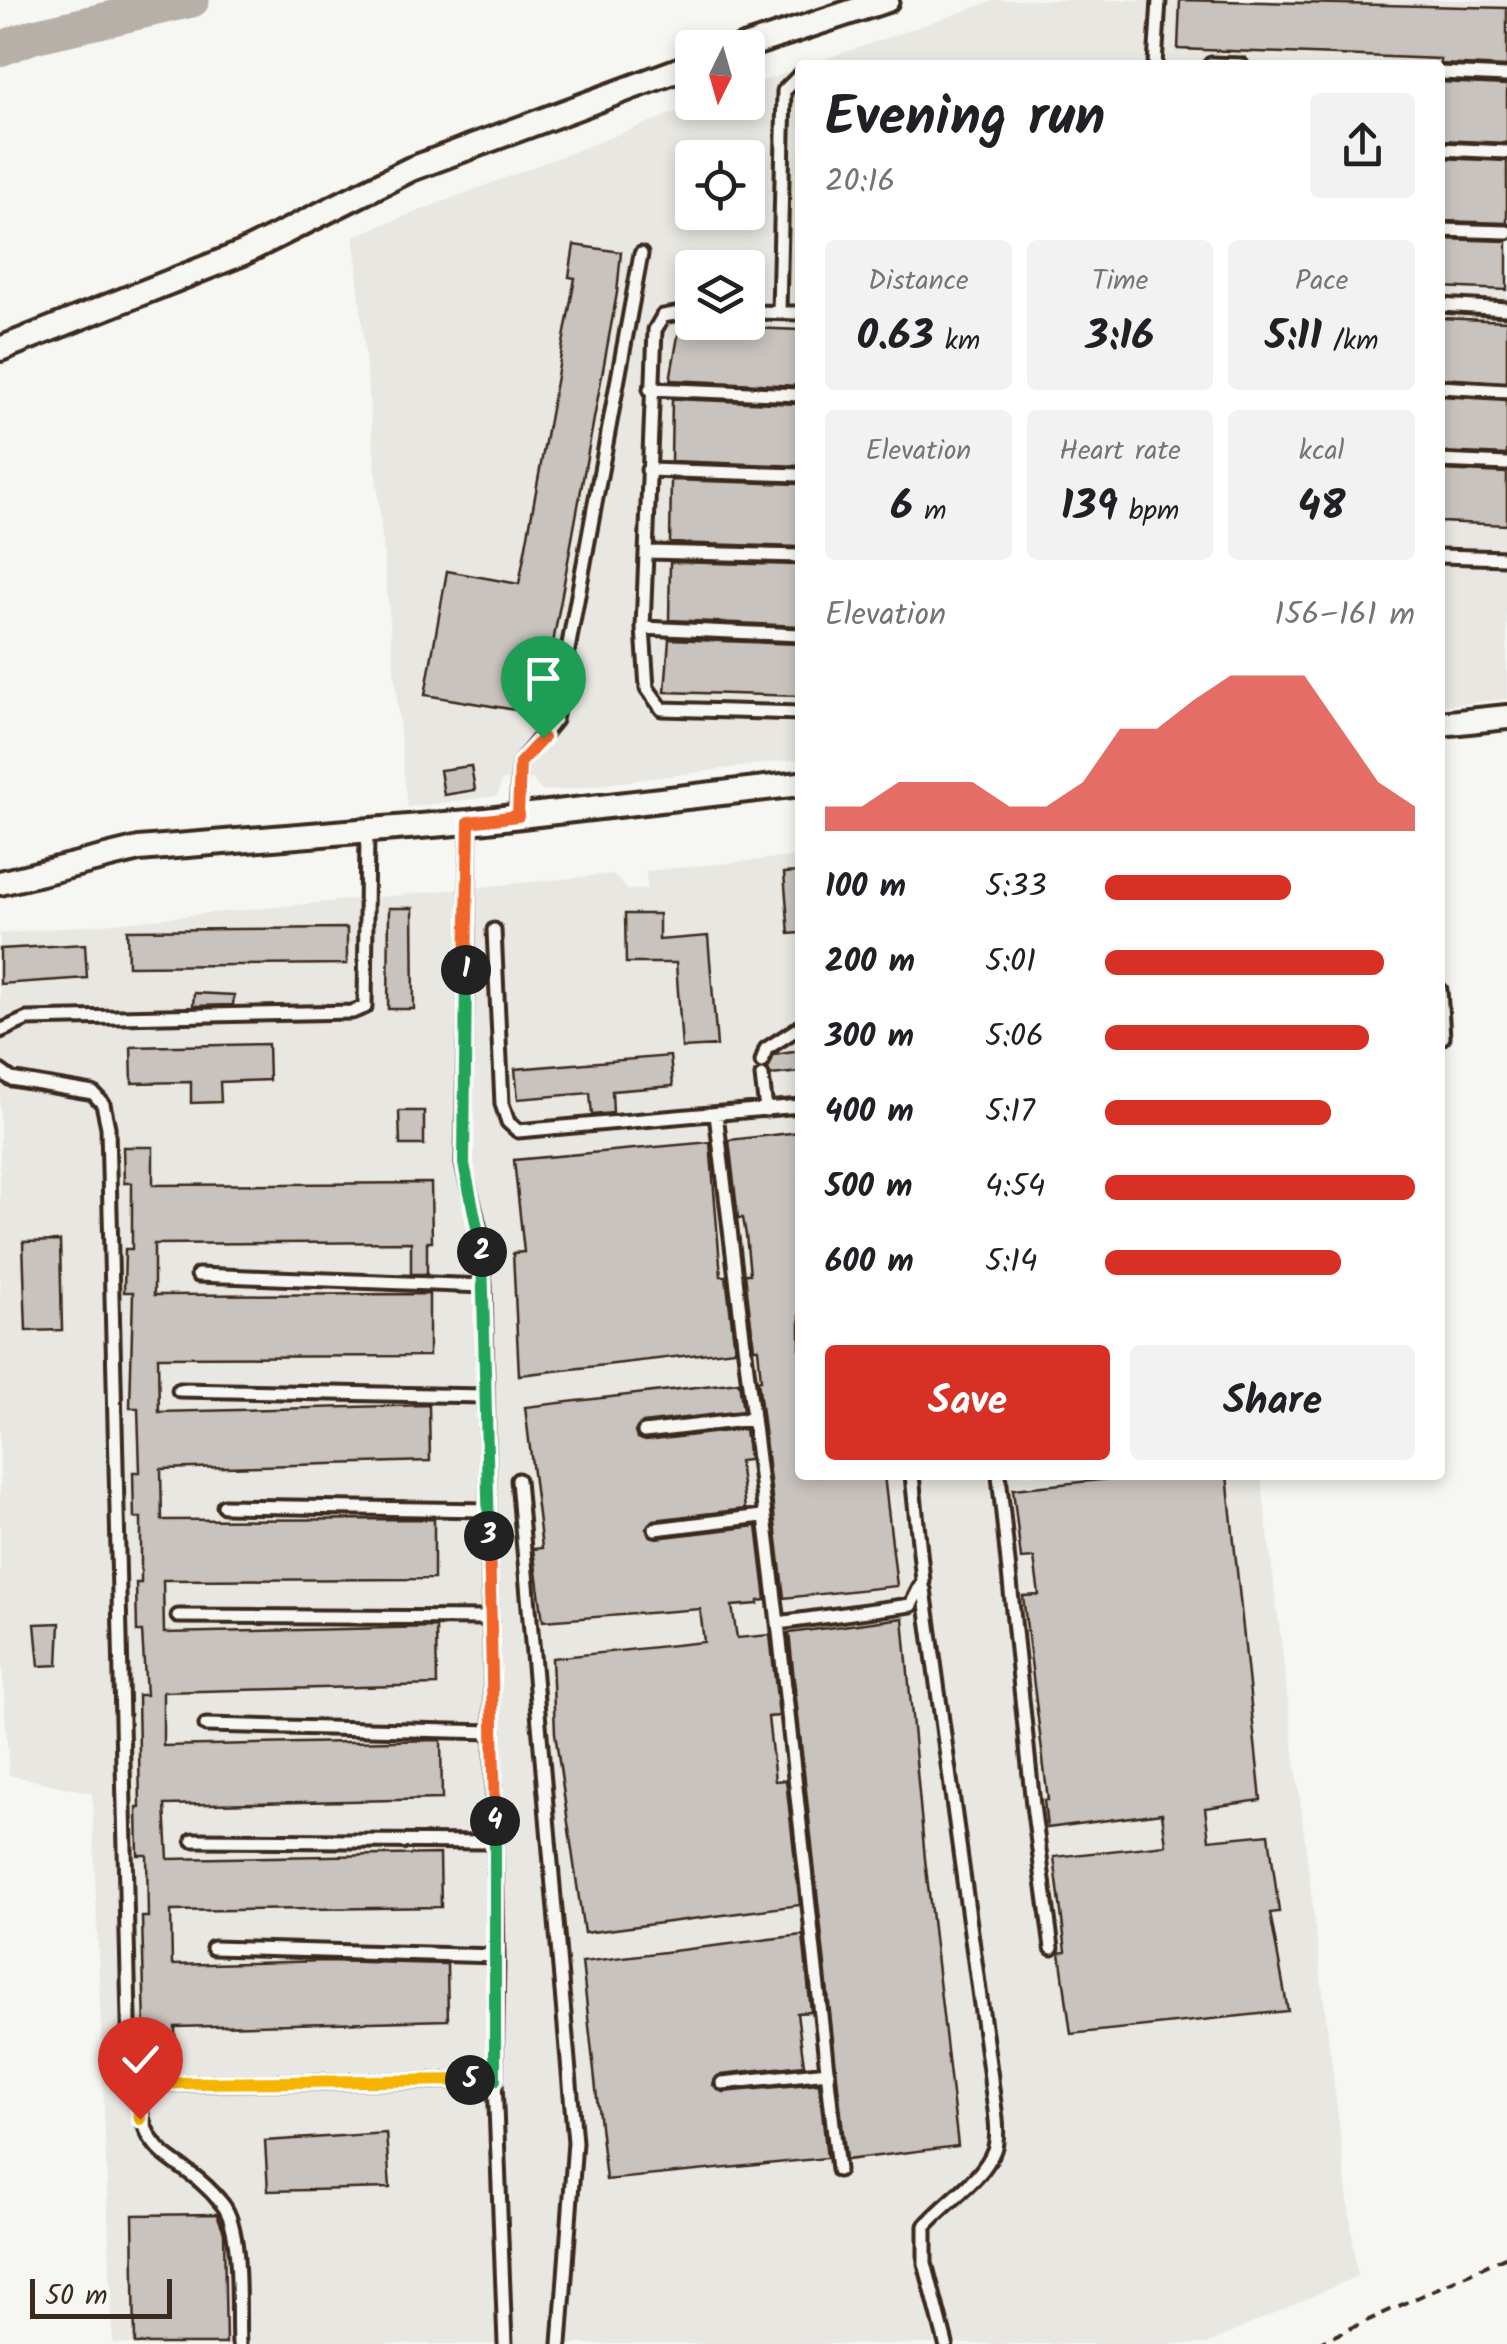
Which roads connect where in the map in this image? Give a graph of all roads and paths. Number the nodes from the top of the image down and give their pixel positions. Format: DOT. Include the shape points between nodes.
graph roads {
  1 [pos="887,0"];
  2 [pos="1159,0"];
  3 [pos="765,40"];
  4 [pos="1154,60"];
  5 [pos="675,71"];
  6 [pos="1445,73"];
  7 [pos="1507,76"];
  8 [pos="795,80"];
  9 [pos="1445,149"];
  10 [pos="1507,152"];
  11 [pos="1445,230"];
  12 [pos="1507,232"];
  13 [pos="641,254"];
  14 [pos="1445,305"];
  15 [pos="1507,309"];
  16 [pos="765,313"];
  17 [pos="779,313"];
  18 [pos="795,313"];
  19 [pos="675,314"];
  20 [pos="0,349"];
  21 [pos="1445,387"];
  22 [pos="650,389"];
  23 [pos="1507,390"];
  24 [pos="795,395"];
  25 [pos="1445,461"];
  26 [pos="1507,464"];
  27 [pos="648,470"];
  28 [pos="795,475"];
  29 [pos="649,552"];
  30 [pos="795,556"];
  31 [pos="1445,556"];
  32 [pos="1507,558"];
  33 [pos="643,628"];
  34 [pos="795,634"];
  35 [pos="795,714"];
  36 [pos="1507,716"];
  37 [pos="1445,723"];
  38 [pos="795,785"];
  39 [pos="518,816"];
  40 [pos="469,822"];
  41 [pos="368,831"];
  42 [pos="0,883"];
  43 [pos="494,930"];
  44 [pos="795,1029"];
  45 [pos="0,1032"];
  46 [pos="762,1062"];
  47 [pos="0,1071"];
  48 [pos="762,1076"];
  49 [pos="795,1107"];
  50 [pos="766,1110"];
  51 [pos="716,1114"];
  52 [pos="198,1275"];
  53 [pos="484,1286"];
  54 [pos="179,1390"];
  55 [pos="483,1396"];
  56 [pos="752,1419"];
  57 [pos="644,1432"];
  58 [pos="518,1480"];
  59 [pos="913,1480"];
  60 [pos="1000,1480"];
  61 [pos="224,1506"];
  62 [pos="488,1510"];
  63 [pos="762,1516"];
  64 [pos="655,1528"];
  65 [pos="923,1581"];
  66 [pos="178,1616"];
  67 [pos="490,1618"];
  68 [pos="778,1624"];
  69 [pos="206,1725"];
  70 [pos="493,1732"];
  71 [pos="193,1840"];
  72 [pos="495,1842"];
  73 [pos="213,1948"];
  74 [pos="1052,1948"];
  75 [pos="498,1956"];
  76 [pos="828,2072"];
  77 [pos="495,2080"];
  78 [pos="722,2082"];
  79 [pos="136,2084"];
  80 [pos="838,2170"];
  81 [pos="1507,2256"];
  82 [pos="238,2344"];
  83 [pos="506,2344"];
  84 [pos="560,2344"];
  85 [pos="946,2344"];
  86 [pos="1316,2344"];
  1 -- 3 [label="street"];
  2 -- 4 [label="lane"];
  5 -- 20 [label="street" via="411,170 243,253"];
  6 -- 7 [label="lane"];
  8 -- 17 [label="lane" via="784,92"];
  9 -- 10 [label="lane"];
  11 -- 12 [label="lane"];
  13 -- 39 [label="lane" via="555,720 520,763"];
  14 -- 15 [label="lane"];
  16 -- 17 [label="lane"];
  17 -- 18 [label="lane"];
  19 -- 22 [label="lane" via="663,316 655,330"];
  21 -- 23 [label="lane"];
  22 -- 24 [label="lane"];
  22 -- 27 [label="lane"];
  25 -- 26 [label="lane"];
  27 -- 28 [label="lane"];
  27 -- 29 [label="lane"];
  29 -- 30 [label="lane"];
  29 -- 33 [label="lane"];
  31 -- 32 [label="lane"];
  33 -- 34 [label="lane"];
  33 -- 35 [label="lane" via="647,688 662,709"];
  36 -- 37 [label="street"];
  38 -- 39 [label="street"];
  39 -- 40 [label="street"];
  40 -- 41 [label="street"];
  40 -- 53 [label="lane" via="464,1164"];
  41 -- 42 [label="street" via="139,849"];
  41 -- 45 [label="lane" via="365,1007 27,1019"];
  43 -- 51 [label="lane" via="502,1104 518,1131"];
  44 -- 46 [label="lane" via="766,1049"];
  47 -- 79 [label="lane" via="11,1079 93,1092 108,1127 130,2061"];
  48 -- 50 [label="lane"];
  49 -- 50 [label="lane"];
  50 -- 51 [label="lane"];
  51 -- 56 [label="lane"];
  52 -- 53 [label="lane"];
  53 -- 55 [label="lane"];
  54 -- 55 [label="lane"];
  55 -- 62 [label="lane"];
  56 -- 57 [label="lane"];
  56 -- 63 [label="lane"];
  58 -- 84 [label="lane" via="575,2142"];
  59 -- 65 [label="lane"];
  60 -- 74 [label="lane"];
  61 -- 62 [label="lane"];
  62 -- 67 [label="lane"];
  63 -- 64 [label="lane"];
  63 -- 68 [label="lane"];
  65 -- 68 [label="lane" via="911,1605"];
  65 -- 85 [label="lane" via="996,2147 978,2175 924,2226 925,2263"];
  66 -- 67 [label="lane"];
  67 -- 70 [label="lane"];
  68 -- 76 [label="lane"];
  69 -- 70 [label="lane"];
  70 -- 72 [label="lane"];
  71 -- 72 [label="lane"];
  72 -- 75 [label="lane"];
  73 -- 75 [label="lane"];
  75 -- 77 [label="lane"];
  76 -- 78 [label="lane"];
  76 -- 80 [label="lane"];
  77 -- 79 [label="lane"];
  77 -- 83 [label="lane"];
  79 -- 82 [label="lane" via="150,2143 225,2207 234,2233"];
  81 -- 86 [label="path"];
}
